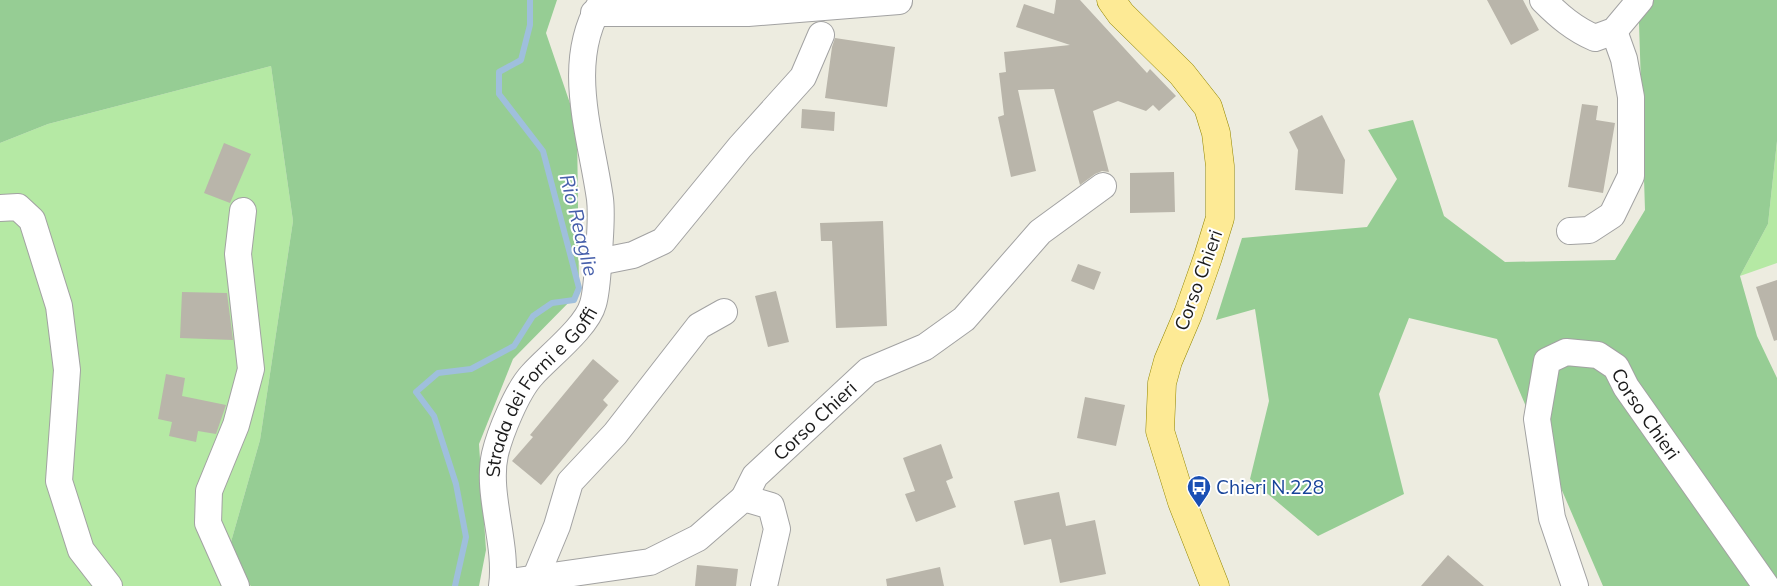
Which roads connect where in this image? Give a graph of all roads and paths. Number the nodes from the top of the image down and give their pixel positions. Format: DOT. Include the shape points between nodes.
graph roads {
  1 [pos="1111,0"];
  2 [pos="1543,0"];
  3 [pos="1640,0"];
  4 [pos="899,1"];
  5 [pos="599,7"];
  6 [pos="1614,30"];
  7 [pos="821,35"];
  8 [pos="1103,186"];
  9 [pos="0,208"];
  10 [pos="243,211"];
  11 [pos="1570,231"];
  12 [pos="598,262"];
  13 [pos="724,312"];
  14 [pos="744,498"];
  15 [pos="534,579"];
  16 [pos="502,585"];
  17 [pos="109,586"];
  18 [pos="236,586"];
  19 [pos="764,586"];
  20 [pos="1214,586"];
  21 [pos="1575,586"];
  22 [pos="1766,586"];
  1 -- 20 [label="main road, Corso Chieri" via="1198,94 1208,108 1216,134 1220,218 1188,314 1168,361 1162,383 1160,423 1170,466"];
  2 -- 6 [label="street" via="1560,17 1595,38"];
  3 -- 6 [label="street"];
  4 -- 5 [label="street" via="748,13"];
  5 -- 12 [label="street, Strada dei Forni e Goffi" via="586,33 581,79 600,200"];
  6 -- 11 [label="street" via="1624,58 1631,97 1631,176 1612,215 1588,230"];
  7 -- 12 [label="street" via="803,77 663,241 633,255"];
  8 -- 14 [label="street, Corso Chieri" via="1040,232 964,319 925,347 868,371 755,476"];
  9 -- 17 [label="street" via="18,207 32,220 59,306 67,370 59,481 81,550"];
  10 -- 18 [label="street" via="238,254 250,369 236,425 209,491 208,523"];
  12 -- 16 [label="street, Strada dei Forni e Goffi" via="593,305 584,321 530,377 513,405 495,454"];
  13 -- 15 [label="street" via="699,326 615,434 570,482 557,526"];
  14 -- 15 [label="street, Strada dei Forni e Goffi" via="698,538 650,562"];
  14 -- 19 [label="street" via="771,506 777,529"];
  15 -- 16 [label="street, Strada dei Forni e Goffi"];
  21 -- 22 [label="street, Corso Chieri" via="1552,518 1538,419 1547,361 1566,352 1598,355 1616,367"];
}
